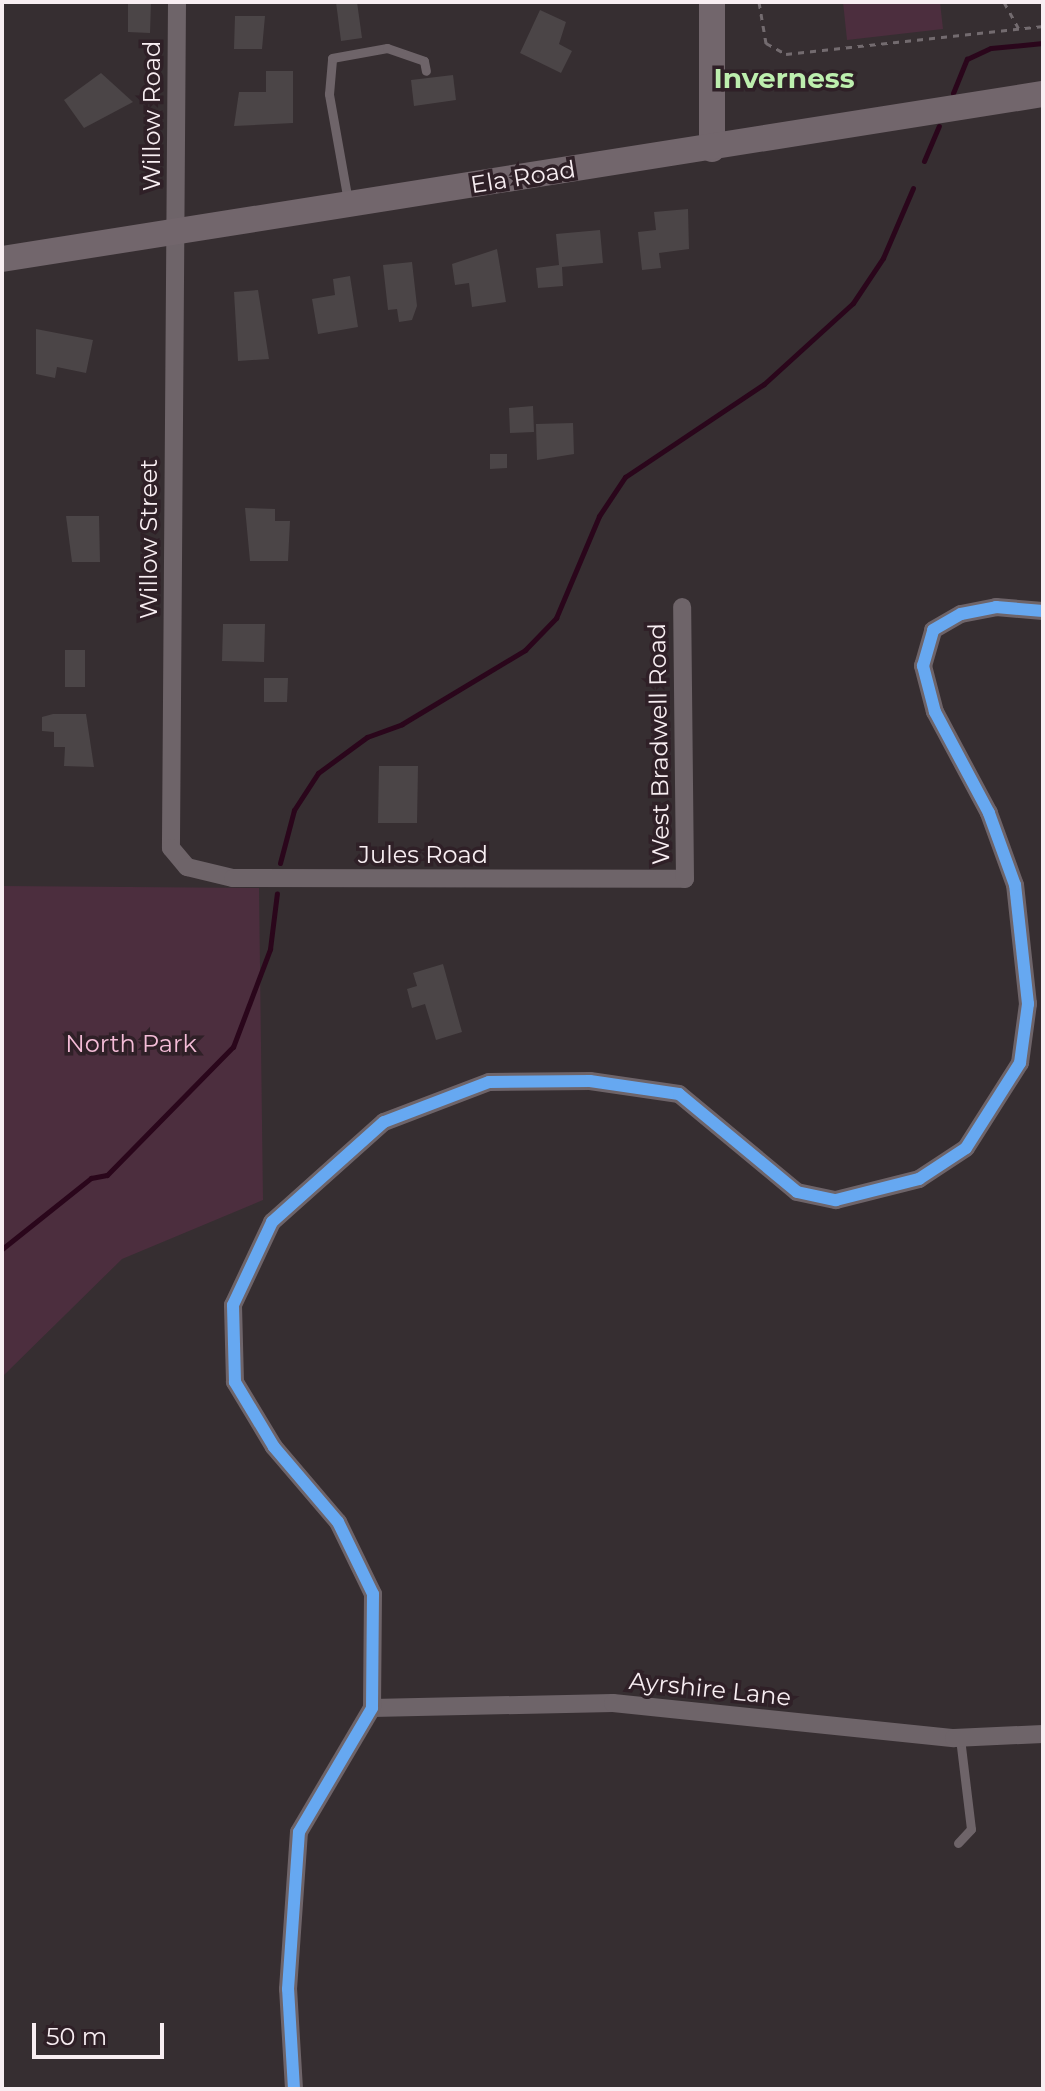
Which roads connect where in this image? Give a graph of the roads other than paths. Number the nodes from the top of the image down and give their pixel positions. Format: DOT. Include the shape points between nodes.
graph roads {
  1 [pos="177,2"];
  2 [pos="712,2"];
  3 [pos="426,71"];
  4 [pos="1043,94"];
  5 [pos="712,149"];
  6 [pos="349,204"];
  7 [pos="175,230"];
  8 [pos="2,259"];
  9 [pos="682,607"];
  10 [pos="1043,611"];
  11 [pos="171,848"];
  12 [pos="685,879"];
  13 [pos="372,1708"];
  14 [pos="1043,1734"];
  15 [pos="960,1738"];
  16 [pos="958,1843"];
  17 [pos="294,2089"];
  1 -- 7 [label="street, Willow Road"];
  2 -- 5 [label="main road"];
  3 -- 6 [label="lane" via="424,61 387,48 332,58 329,94"];
  4 -- 5 [label="main road, Ela Road"];
  5 -- 6 [label="main road, Ela Road"];
  6 -- 7 [label="main road, Ela Road"];
  7 -- 8 [label="main road, Ela Road"];
  7 -- 11 [label="street, Willow Street"];
  9 -- 12 [label="street, West Bradwell Road"];
  10 -- 13 [label="street" via="996,607 961,614 933,630 923,666 935,712 989,813 1015,885 1028,1004 1020,1063 966,1148 919,1179 836,1200 797,1192 679,1094 590,1081 489,1082 384,1122 272,1222 233,1305 235,1382 274,1447 338,1522 373,1594"];
  11 -- 12 [label="street, Jules Road" via="187,867 233,878"];
  13 -- 15 [label="street, Ayrshire Lane" via="613,1703"];
  13 -- 17 [label="street" via="299,1832 288,1989"];
  14 -- 15 [label="street, Ayrshire Lane"];
  15 -- 16 [label="lane" via="971,1829"];
}
